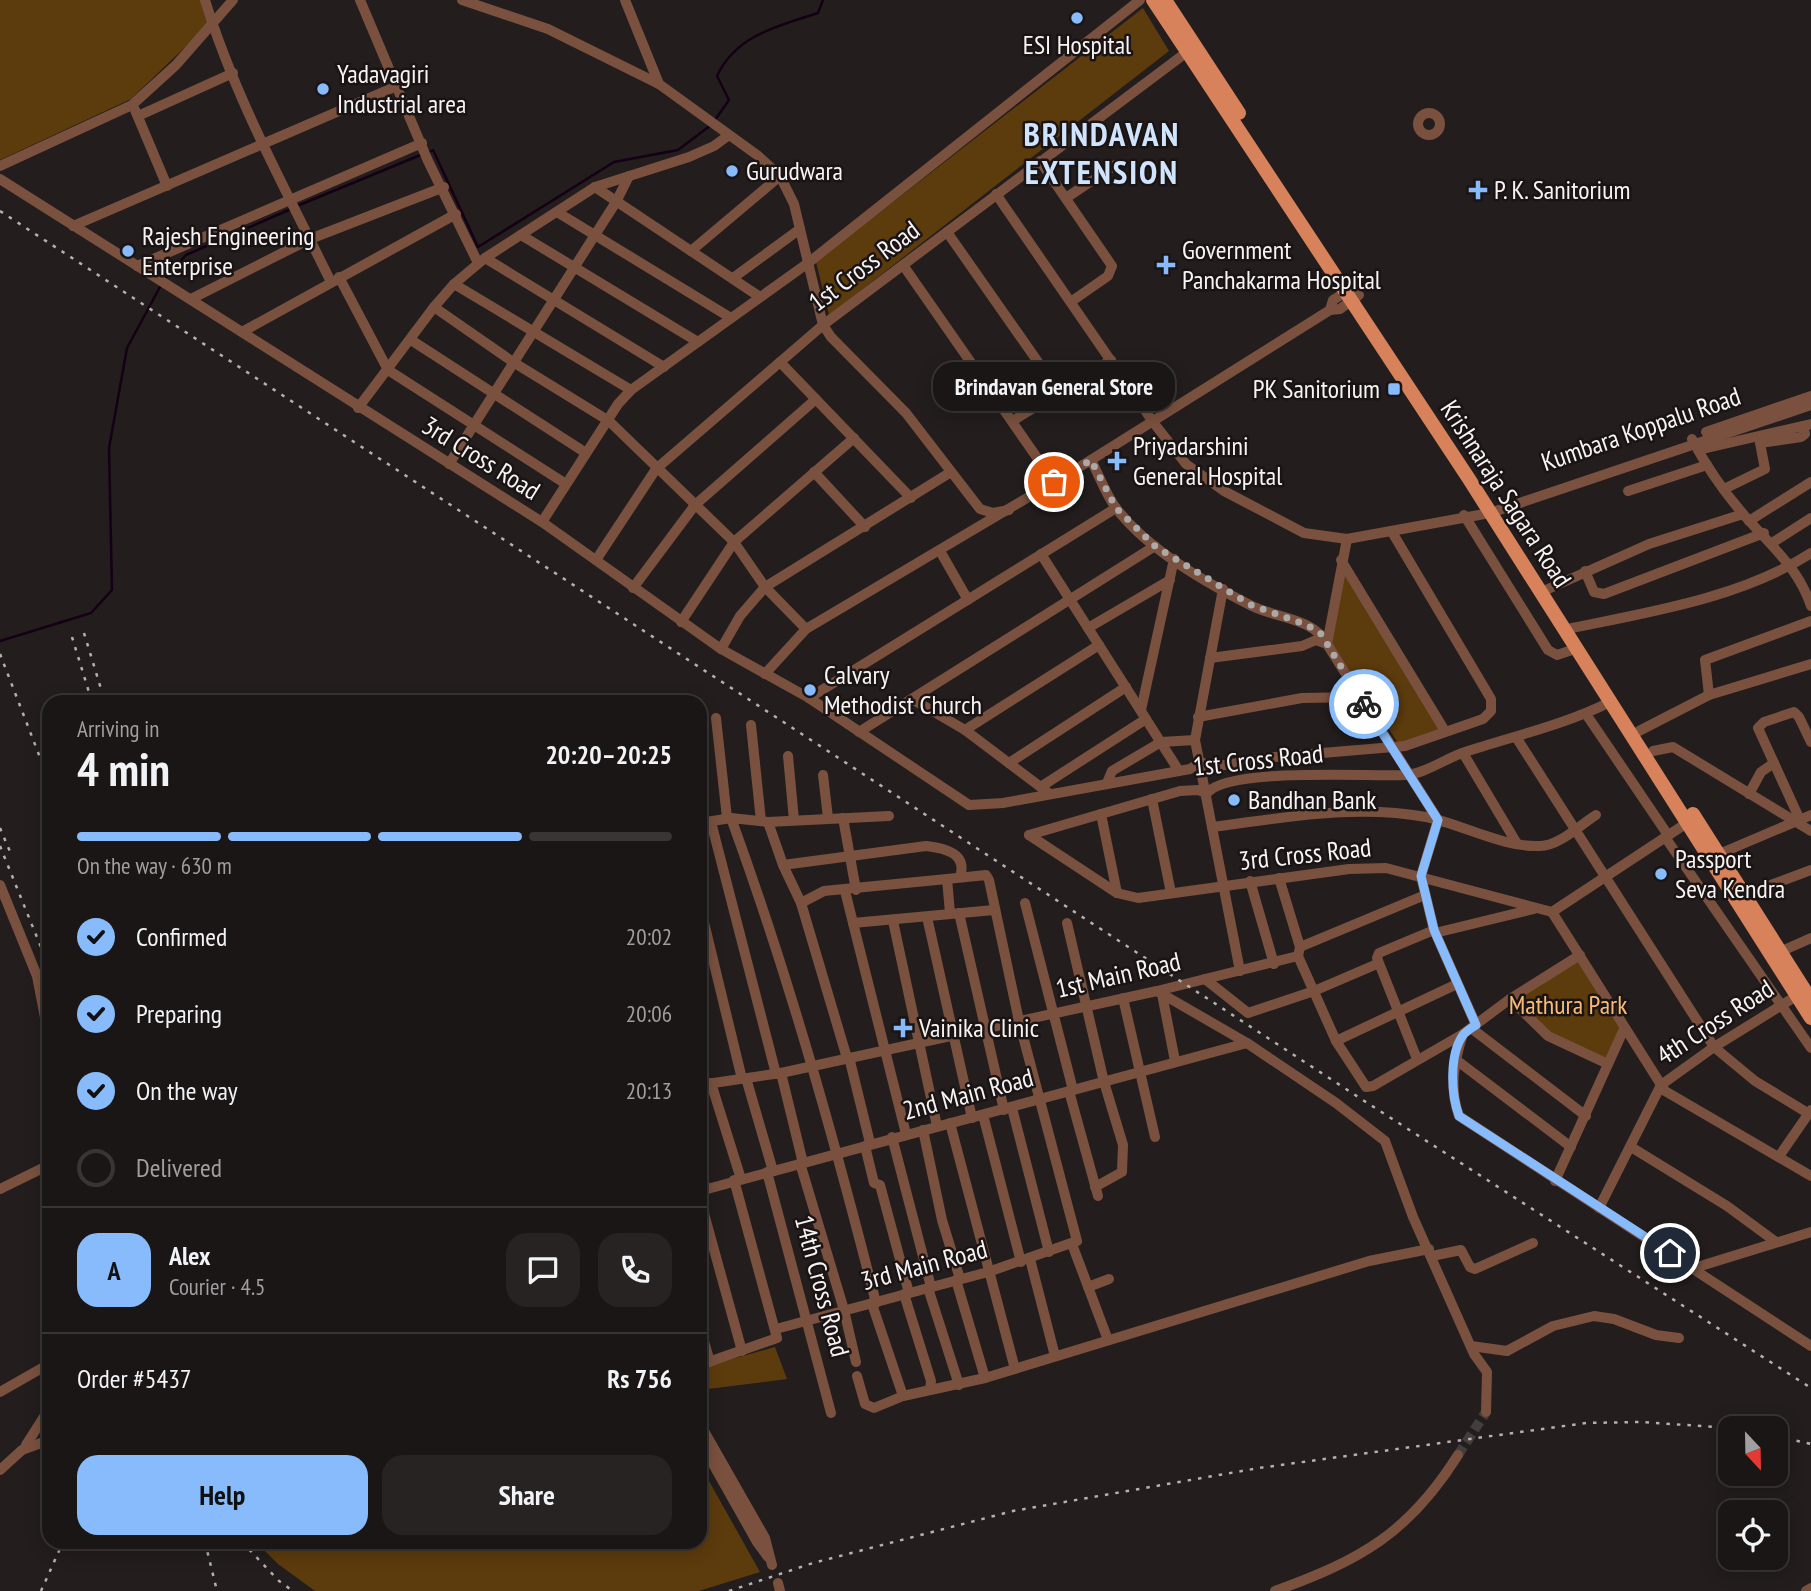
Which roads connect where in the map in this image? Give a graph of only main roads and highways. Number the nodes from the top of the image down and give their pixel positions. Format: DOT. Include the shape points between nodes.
graph roads {
  1 [pos="1153,0"];
  2 [pos="1165,0"];
  3 [pos="1191,49"];
  4 [pos="1489,509"];
  5 [pos="1692,820"];
  6 [pos="1775,953"];
  7 [pos="1804,995"];
  8 [pos="1811,1018"];
  1 -- 3 [label="main road, Krishnaraja Sagara Road"];
  2 -- 3 [label="main road, Krishnaraja Sagara Road"];
  3 -- 4 [label="main road, Krishnaraja Sagara Road"];
  4 -- 5 [label="main road, Krishnaraja Sagara Road" via="1575,649"];
  4 -- 5 [label="main road, Krishnaraja Sagara Road" via="1548,589"];
  5 -- 6 [label="main road, Krishnaraja Sagara Road"];
  5 -- 6 [label="main road, Krishnaraja Sagara Road" via="1719,854"];
  6 -- 7 [label="main road, Krishnaraja Sagara Road"];
  7 -- 8 [label="main road, Krishnaraja Sagara Road"];
}
